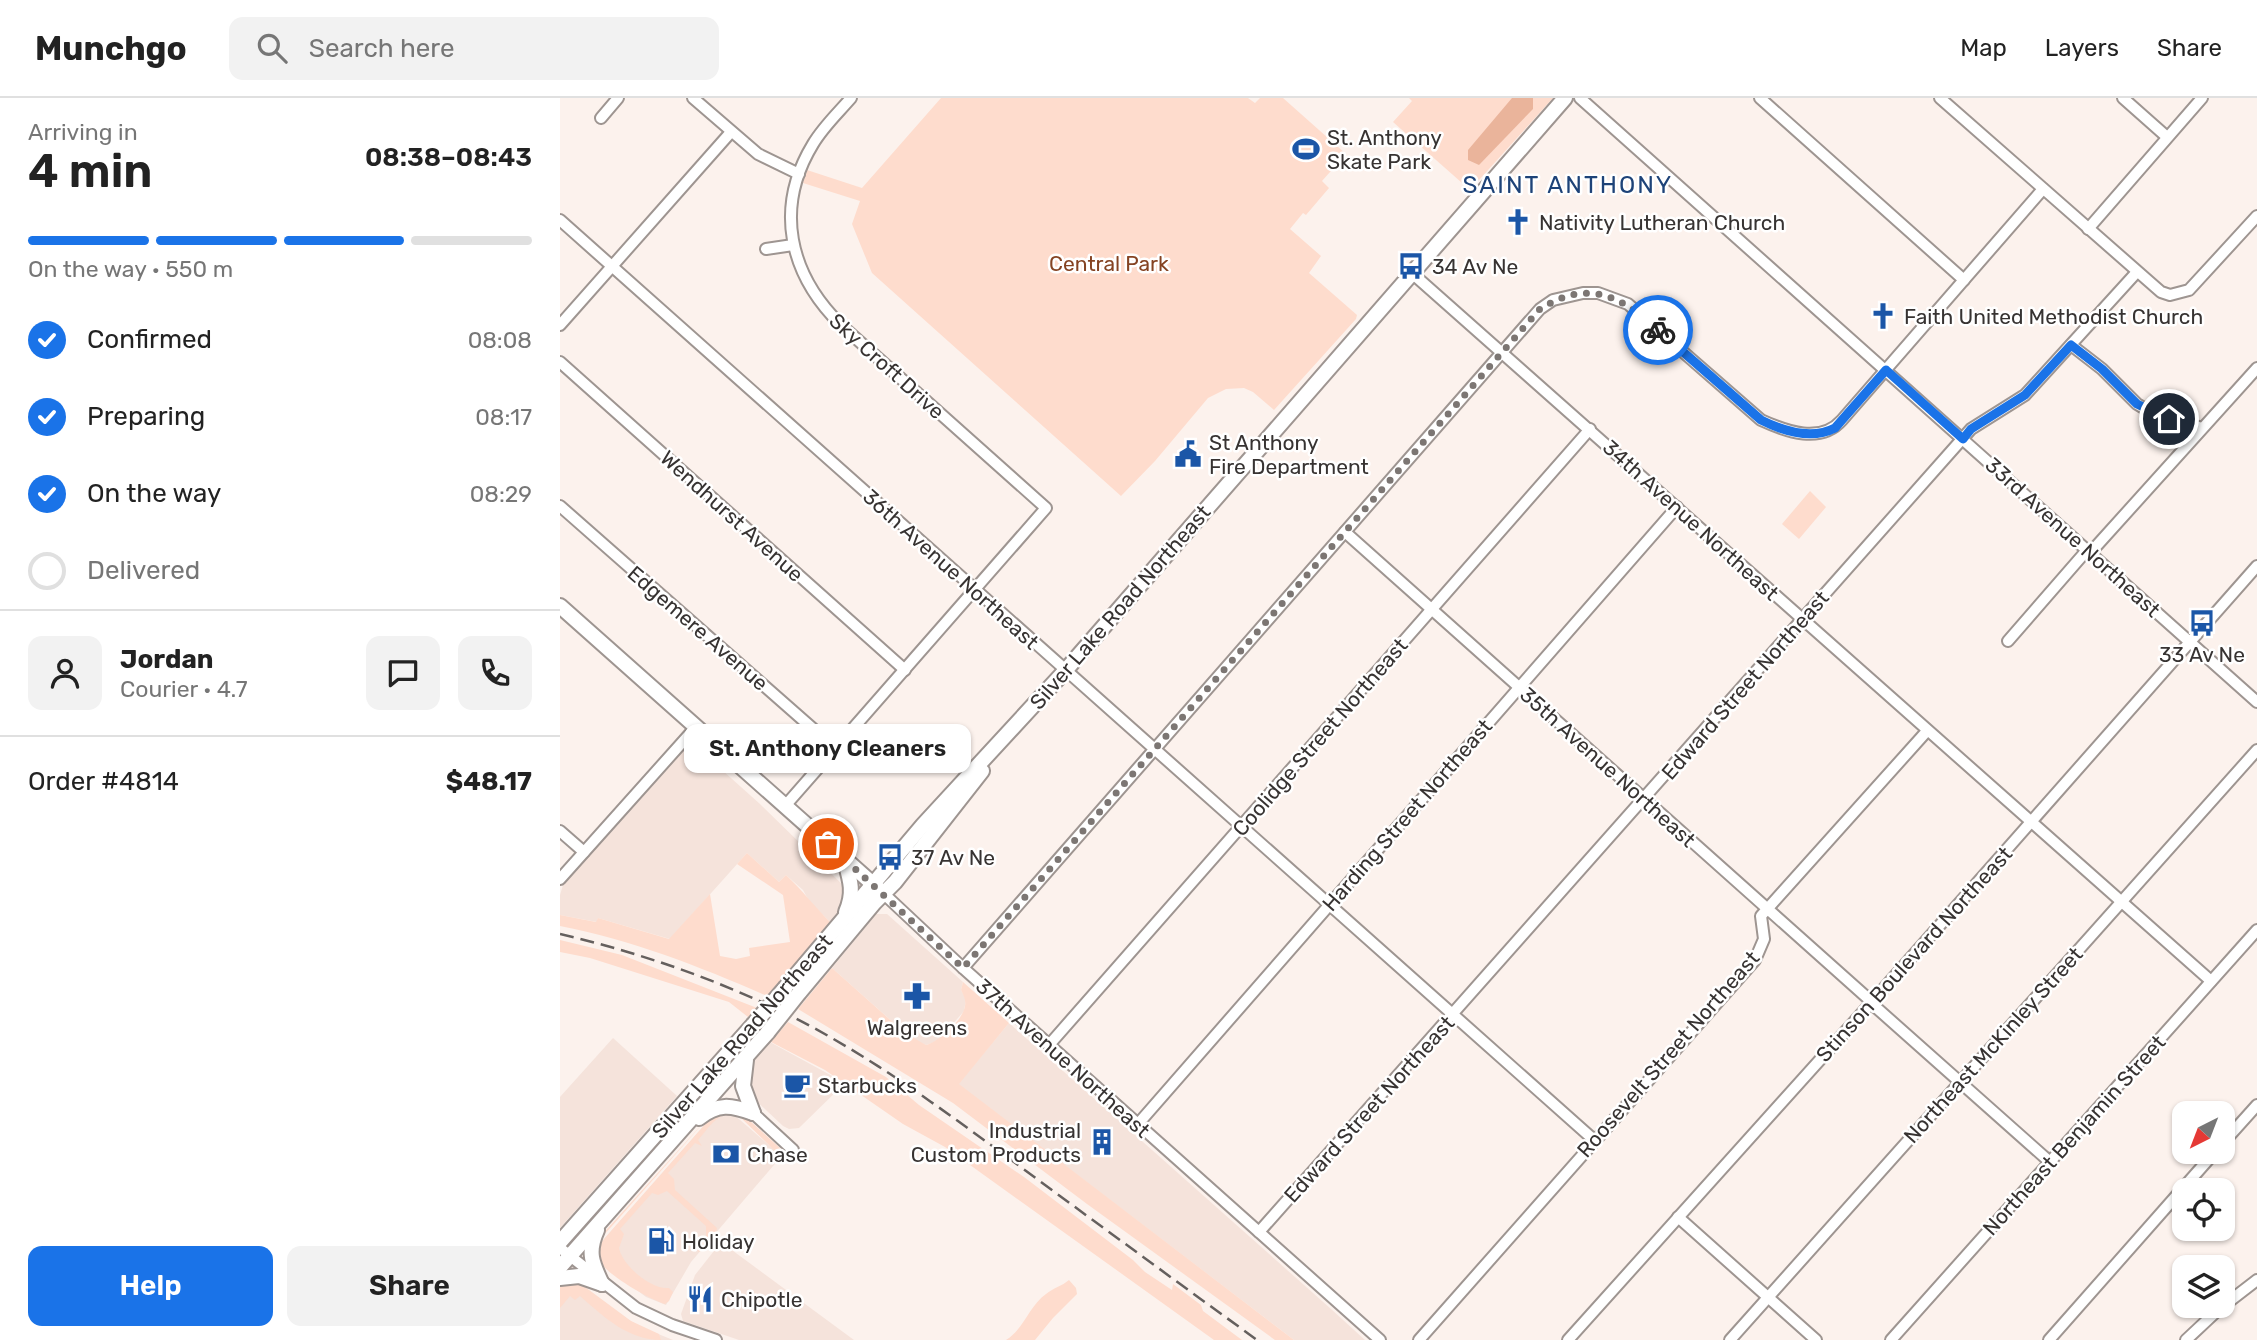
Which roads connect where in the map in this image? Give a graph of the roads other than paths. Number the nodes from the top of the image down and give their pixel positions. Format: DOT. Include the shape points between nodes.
graph roads {
  1 [pos="618,98"];
  2 [pos="693,98"];
  3 [pos="851,98"];
  4 [pos="1565,98"];
  5 [pos="1580,98"];
  6 [pos="1760,98"];
  7 [pos="1940,98"];
  8 [pos="2123,98"];
  9 [pos="2202,98"];
  10 [pos="601,118"];
  11 [pos="731,132"];
  12 [pos="2167,137"];
  13 [pos="799,174"];
  14 [pos="2043,190"];
  15 [pos="2257,216"];
  16 [pos="560,220"];
  17 [pos="2088,229"];
  18 [pos="793,245"];
  19 [pos="766,248"];
  20 [pos="612,267"];
  21 [pos="2136,273"];
  22 [pos="1413,274"];
  23 [pos="1964,280"];
  24 [pos="560,325"];
  25 [pos="2071,345"];
  26 [pos="1501,351"];
  27 [pos="560,362"];
  28 [pos="2257,368"];
  29 [pos="1886,370"];
  30 [pos="2202,428"];
  31 [pos="1590,429"];
  32 [pos="1963,439"];
  33 [pos="560,506"];
  34 [pos="1677,507"];
  35 [pos="1345,532"];
  36 [pos="2090,551"];
  37 [pos="2257,566"];
  38 [pos="975,590"];
  39 [pos="560,606"];
  40 [pos="1432,610"];
  41 [pos="1803,619"];
  42 [pos="2008,641"];
  43 [pos="2189,642"];
  44 [pos="905,670"];
  45 [pos="1065,671"];
  46 [pos="1519,688"];
  47 [pos="2257,702"];
  48 [pos="696,727"];
  49 [pos="1927,731"];
  50 [pos="836,749"];
  51 [pos="1154,750"];
  52 [pos="2257,750"];
  53 [pos="1644,799"];
  54 [pos="785,806"];
  55 [pos="2031,823"];
  56 [pos="1241,827"];
  57 [pos="560,830"];
  58 [pos="584,852"];
  59 [pos="844,858"];
  60 [pos="560,879"];
  61 [pos="878,889"];
  62 [pos="2120,902"];
  63 [pos="1328,905"];
  64 [pos="1769,909"];
  65 [pos="841,922"];
  66 [pos="2257,930"];
  67 [pos="963,968"];
  68 [pos="2211,981"];
  69 [pos="793,990"];
  70 [pos="1871,1002"];
  71 [pos="1452,1014"];
  72 [pos="1049,1045"];
  73 [pos="727,1055"];
  74 [pos="747,1056"];
  75 [pos="726,1081"];
  76 [pos="1959,1082"];
  77 [pos="2257,1105"];
  78 [pos="753,1113"];
  79 [pos="1139,1125"];
  80 [pos="2235,1130"];
  81 [pos="680,1133"];
  82 [pos="1594,1140"];
  83 [pos="793,1150"];
  84 [pos="2050,1162"];
  85 [pos="2205,1164"];
  86 [pos="1678,1217"];
  87 [pos="600,1222"];
  88 [pos="1259,1232"];
  89 [pos="560,1242"];
  90 [pos="563,1257"];
  91 [pos="560,1279"];
  92 [pos="2257,1280"];
  93 [pos="603,1284"];
  94 [pos="1768,1298"];
  95 [pos="716,1340"];
  96 [pos="1380,1340"];
  97 [pos="1419,1340"];
  98 [pos="1568,1340"];
  99 [pos="1730,1340"];
  100 [pos="1816,1340"];
  101 [pos="1891,1340"];
  102 [pos="2049,1340"];
  103 [pos="2186,1340"];
  1 -- 10 [label="street"];
  2 -- 11 [label="street"];
  3 -- 13 [label="street, Sky Croft Drive" via="815,141"];
  4 -- 22 [label="main road, Silver Lake Road Northeast"];
  5 -- 29 [label="street, 33rd Avenue Northeast"];
  6 -- 23 [label="street"];
  7 -- 14 [label="street"];
  8 -- 12 [label="street"];
  9 -- 12 [label="street"];
  11 -- 13 [label="street" via="758,154"];
  11 -- 20 [label="street"];
  12 -- 17 [label="street"];
  13 -- 18 [label="street, Sky Croft Drive" via="792,204"];
  14 -- 17 [label="street"];
  14 -- 23 [label="street"];
  15 -- 21 [label="street" via="2189,290 2170,295"];
  16 -- 20 [label="street, 36th Avenue Northeast"];
  17 -- 21 [label="street"];
  18 -- 19 [label="street"];
  18 -- 38 [label="street, Sky Croft Drive" via="801,271 825,310 1046,508"];
  20 -- 24 [label="street"];
  20 -- 38 [label="street, 36th Avenue Northeast"];
  21 -- 25 [label="street, Edward Street Northeast"];
  22 -- 26 [label="street, 34th Avenue Northeast"];
  22 -- 45 [label="main road, Silver Lake Road Northeast"];
  23 -- 29 [label="street"];
  25 -- 30 [label="street" via="2137,404"];
  25 -- 32 [label="street, Edward Street Northeast" via="2025,395 1971,429"];
  26 -- 29 [label="street" via="1553,300 1583,293 1614,297 1640,313 1761,420 1814,435 1835,428"];
  26 -- 31 [label="street, 34th Avenue Northeast"];
  26 -- 35 [label="street"];
  27 -- 44 [label="street, Wendhurst Avenue"];
  28 -- 30 [label="street"];
  29 -- 32 [label="street, 33rd Avenue Northeast"];
  30 -- 36 [label="street"];
  31 -- 34 [label="street, 34th Avenue Northeast"];
  31 -- 40 [label="street, Coolidge Street Northeast"];
  32 -- 36 [label="street, 33rd Avenue Northeast"];
  32 -- 41 [label="street, Edward Street Northeast"];
  33 -- 50 [label="street, Edgemere Avenue"];
  34 -- 41 [label="street, 34th Avenue Northeast"];
  34 -- 46 [label="street, Harding Street Northeast"];
  35 -- 40 [label="street, 35th Avenue Northeast"];
  35 -- 51 [label="street"];
  36 -- 42 [label="street"];
  36 -- 43 [label="street, 33rd Avenue Northeast"];
  37 -- 43 [label="street, Stinson Boulevard Northeast"];
  38 -- 44 [label="street"];
  38 -- 45 [label="street, 36th Avenue Northeast"];
  39 -- 48 [label="main road, 37th Avenue Northeast"];
  40 -- 46 [label="street, 35th Avenue Northeast"];
  40 -- 56 [label="street, Coolidge Street Northeast"];
  41 -- 49 [label="street, 34th Avenue Northeast"];
  41 -- 53 [label="street, Edward Street Northeast"];
  43 -- 47 [label="street, 33rd Avenue Northeast"];
  43 -- 55 [label="street, Stinson Boulevard Northeast"];
  44 -- 50 [label="street"];
  45 -- 51 [label="street, 36th Avenue Northeast"];
  45 -- 61 [label="main road, Silver Lake Road Northeast" via="975,766"];
  46 -- 53 [label="street, 35th Avenue Northeast"];
  46 -- 63 [label="street, Harding Street Northeast"];
  48 -- 54 [label="main road, 37th Avenue Northeast"];
  48 -- 58 [label="street"];
  49 -- 55 [label="street, 34th Avenue Northeast"];
  49 -- 64 [label="street"];
  50 -- 54 [label="street"];
  51 -- 56 [label="street, 36th Avenue Northeast"];
  51 -- 67 [label="street"];
  52 -- 62 [label="street, Northeast McKinley Street"];
  53 -- 64 [label="street, 35th Avenue Northeast"];
  53 -- 71 [label="street, Edward Street Northeast"];
  54 -- 59 [label="main road, 37th Avenue Northeast"];
  55 -- 62 [label="street, 34th Avenue Northeast"];
  55 -- 70 [label="street, Stinson Boulevard Northeast"];
  56 -- 63 [label="street, 36th Avenue Northeast"];
  56 -- 72 [label="street, Coolidge Street Northeast"];
  57 -- 58 [label="street"];
  58 -- 60 [label="street"];
  59 -- 61 [label="main road, 37th Avenue Northeast"];
  59 -- 65 [label="main road" via="853,892"];
  61 -- 65 [label="main road, Silver Lake Road Northeast"];
  61 -- 67 [label="street, 37th Avenue Northeast"];
  61 -- 69 [label="main road"];
  62 -- 68 [label="street, 34th Avenue Northeast"];
  62 -- 76 [label="street, Northeast McKinley Street"];
  63 -- 71 [label="street, 36th Avenue Northeast"];
  63 -- 79 [label="street, Harding Street Northeast"];
  64 -- 70 [label="street, 35th Avenue Northeast"];
  64 -- 82 [label="street, Roosevelt Street Northeast" via="1761,916 1764,939 1755,960"];
  65 -- 69 [label="main road, Silver Lake Road Northeast"];
  66 -- 68 [label="street, Northeast Benjamin Street"];
  67 -- 72 [label="street, 37th Avenue Northeast"];
  68 -- 84 [label="street, Northeast Benjamin Street"];
  69 -- 73 [label="main road, Silver Lake Road Northeast, bridge"];
  69 -- 74 [label="main road, bridge" via="768,1032"];
  70 -- 76 [label="street, 35th Avenue Northeast"];
  70 -- 86 [label="street, Stinson Boulevard Northeast"];
  71 -- 82 [label="street, 36th Avenue Northeast"];
  71 -- 88 [label="street, Edward Street Northeast"];
  72 -- 79 [label="street, 37th Avenue Northeast"];
  73 -- 75 [label="main road"];
  73 -- 89 [label="main road, Silver Lake Road Northeast"];
  74 -- 75 [label="main road"];
  74 -- 78 [label="main road" via="743,1083"];
  75 -- 78 [label="main road"];
  75 -- 81 [label="main road"];
  76 -- 84 [label="street, 35th Avenue Northeast"];
  76 -- 94 [label="street, Northeast McKinley Street"];
  77 -- 80 [label="street"];
  78 -- 81 [label="main road" via="720,1106"];
  78 -- 83 [label="street"];
  79 -- 88 [label="street, 37th Avenue Northeast"];
  81 -- 87 [label="main road"];
  82 -- 97 [label="street, Roosevelt Street Northeast"];
  84 -- 101 [label="street, Northeast Benjamin Street"];
  85 -- 102 [label="street"];
  86 -- 94 [label="street"];
  86 -- 98 [label="street, Stinson Boulevard Northeast"];
  87 -- 90 [label="main road"];
  87 -- 93 [label="main road" via="590,1254"];
  88 -- 96 [label="street, 37th Avenue Northeast"];
  90 -- 93 [label="street"];
  91 -- 93 [label="main road" via="579,1276"];
  92 -- 103 [label="street"];
  93 -- 95 [label="street" via="647,1314"];
  94 -- 99 [label="street, Northeast McKinley Street"];
  94 -- 100 [label="street"];
}
